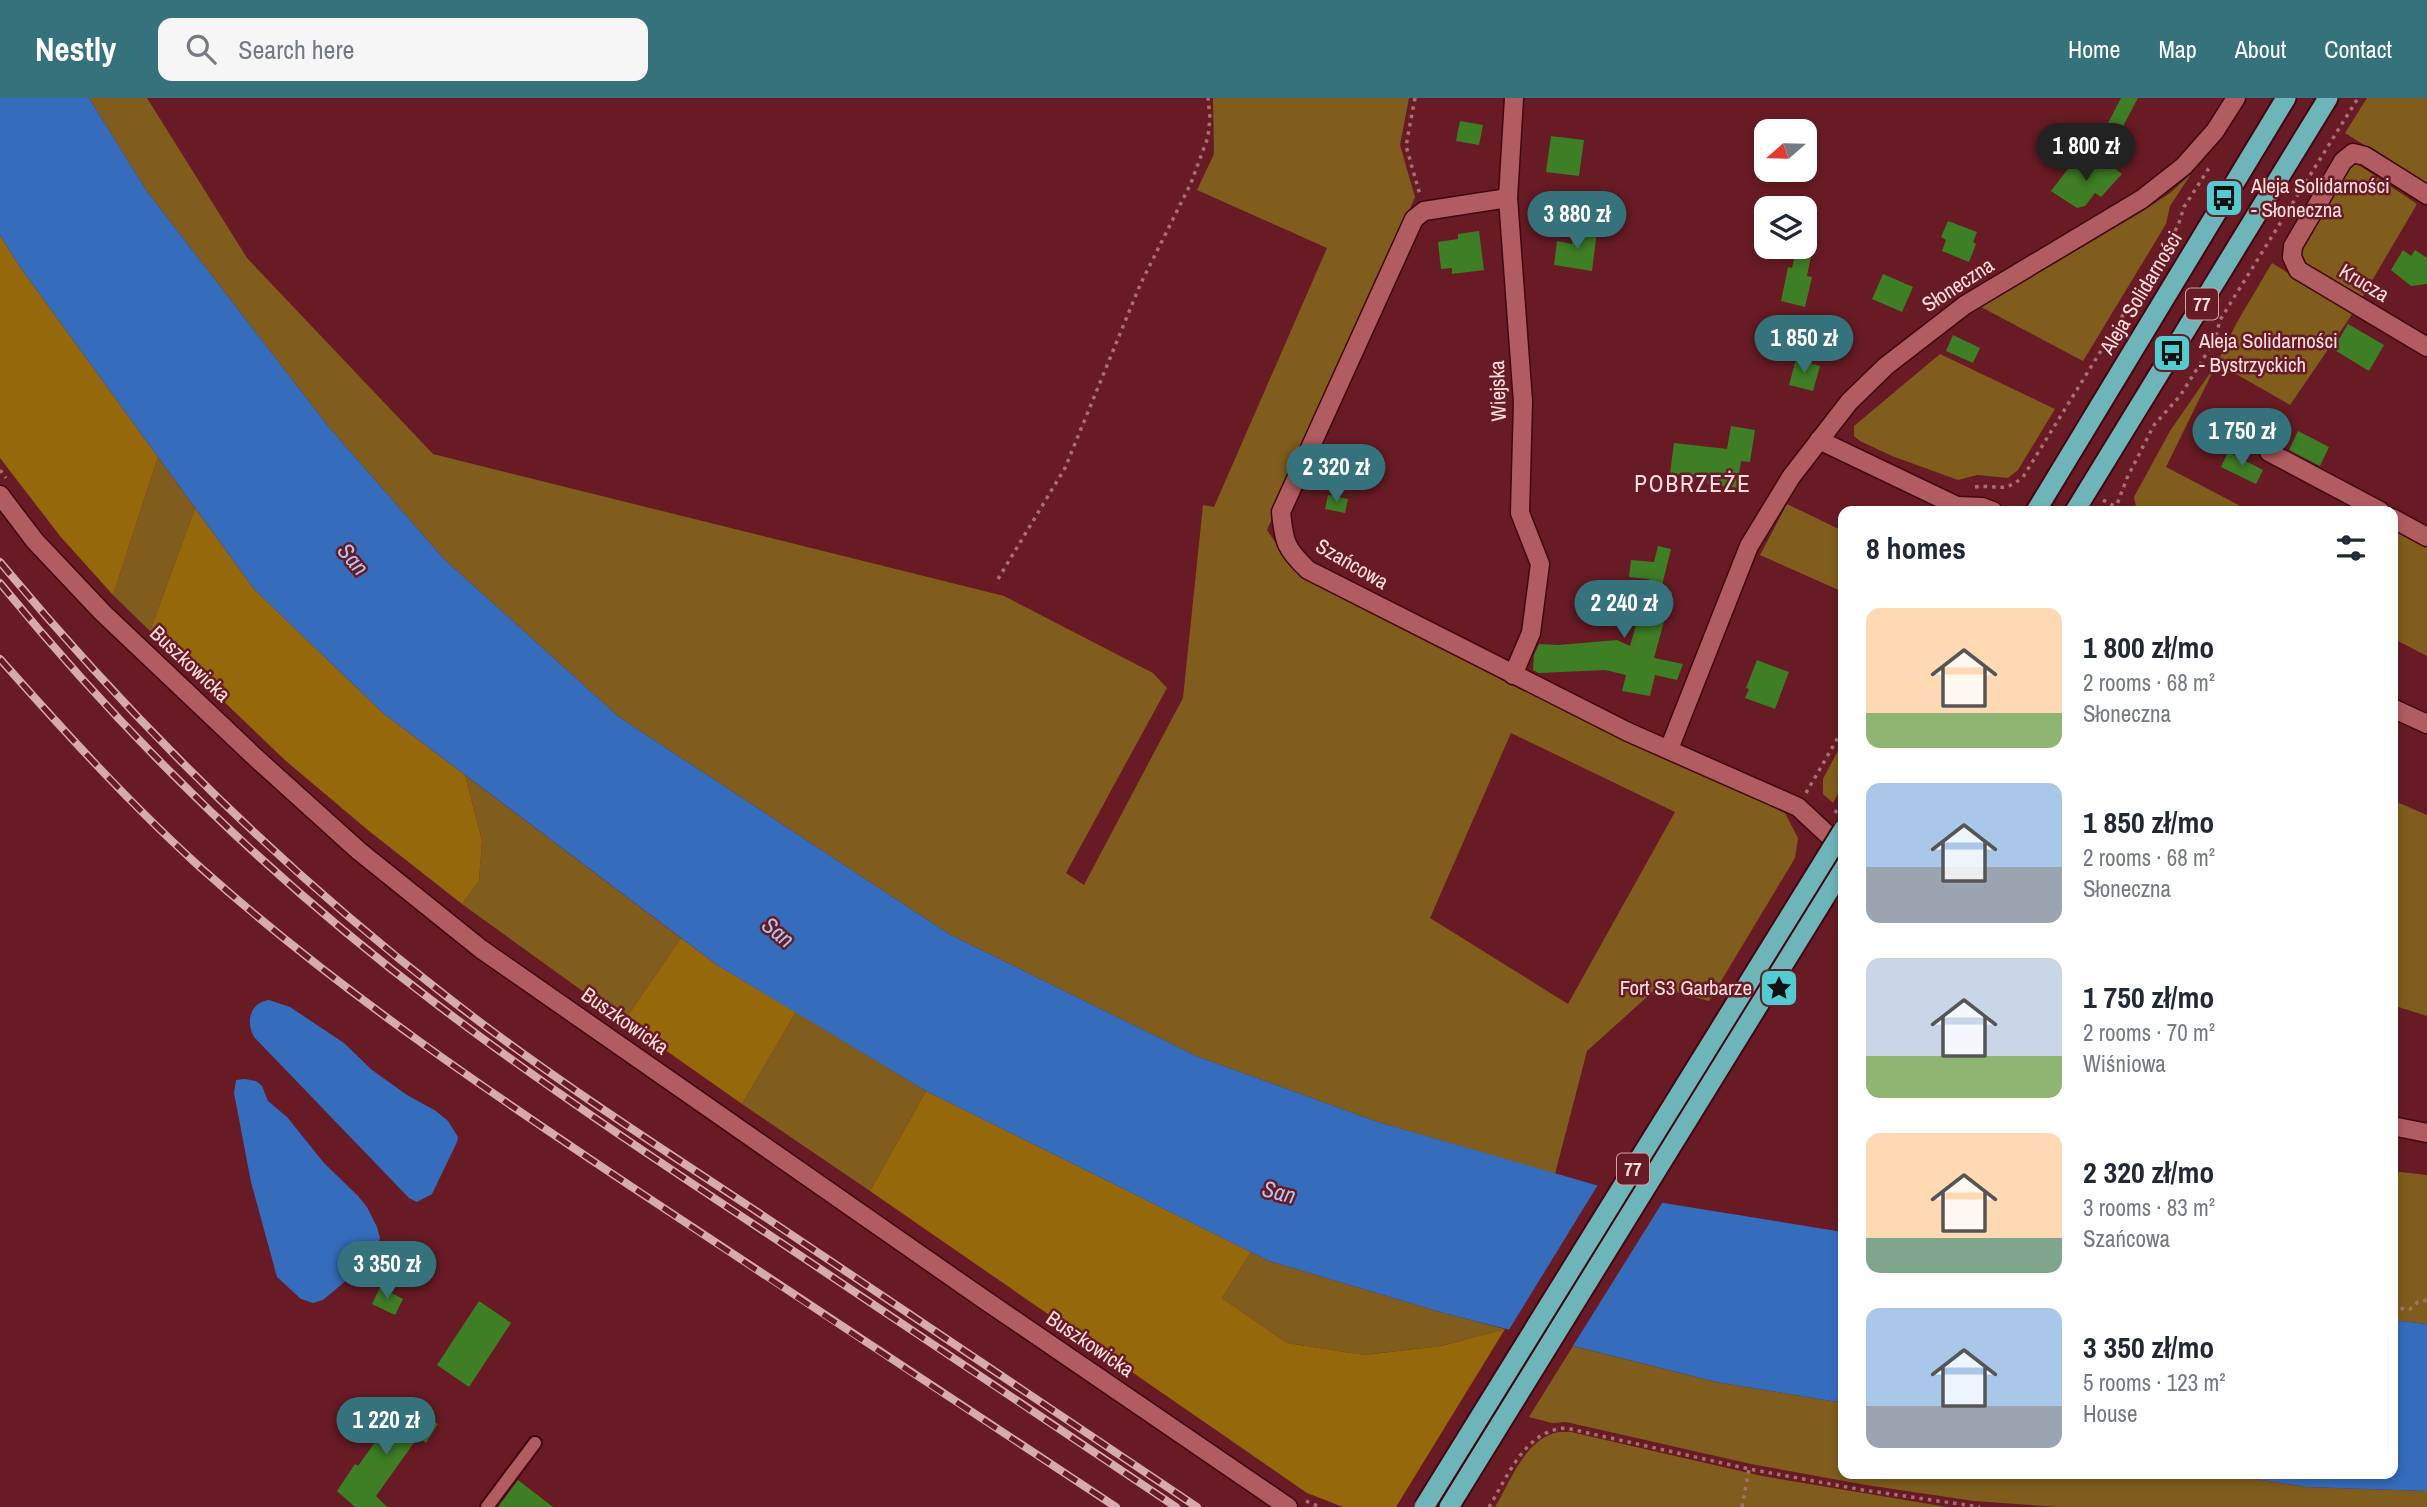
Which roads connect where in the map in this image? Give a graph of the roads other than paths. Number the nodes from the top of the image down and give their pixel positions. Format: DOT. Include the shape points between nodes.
graph roads {
  1 [pos="1514,98"];
  2 [pos="2236,98"];
  3 [pos="2286,98"];
  4 [pos="2328,98"];
  5 [pos="2427,195"];
  6 [pos="1508,198"];
  7 [pos="2427,347"];
  8 [pos="1819,440"];
  9 [pos="2269,452"];
  10 [pos="4,487"];
  11 [pos="2091,502"];
  12 [pos="1953,506"];
  13 [pos="2039,506"];
  14 [pos="2370,506"];
  15 [pos="2398,521"];
  16 [pos="2427,537"];
  17 [pos="1513,675"];
  18 [pos="2398,711"];
  19 [pos="2427,724"];
  20 [pos="1669,749"];
  21 [pos="1838,838"];
  22 [pos="1838,844"];
  23 [pos="1838,876"];
  24 [pos="2398,1127"];
  25 [pos="2427,1133"];
  26 [pos="535,1443"];
  27 [pos="1296,1503"];
  28 [pos="487,1507"];
  29 [pos="1424,1507"];
  30 [pos="1450,1507"];
  1 -- 6 [label="street, Wiejska"];
  2 -- 8 [label="street, Słoneczna" via="2184,166 2142,200 1926,333 1849,402"];
  3 -- 13 [label="highway, Aleja Solidarności / 77"];
  4 -- 11 [label="highway, 77"];
  5 -- 7 [label="street, Krucza" via="2353,153 2343,161 2293,246 2292,257 2298,270"];
  6 -- 17 [label="street, Wiejska" via="1523,402 1520,513 1540,564 1531,633"];
  6 -- 17 [label="street, Szańcowa" via="1424,211 1414,219 1282,512 1290,552 1308,570"];
  8 -- 12 [label="street"];
  8 -- 20 [label="street, Słoneczna" via="1749,546"];
  9 -- 14 [label="street"];
  10 -- 27 [label="street, Buszkowicka" via="35,541 103,613 359,851 481,949 994,1306"];
  15 -- 16 [label="street"];
  17 -- 20 [label="street, Szańcowa"];
  18 -- 19 [label="street"];
  20 -- 22 [label="street, Szańcowa" via="1798,807"];
  21 -- 29 [label="highway, 77, bridge"];
  23 -- 30 [label="highway, 77"];
  24 -- 25 [label="street"];
  26 -- 28 [label="lane"];
}
